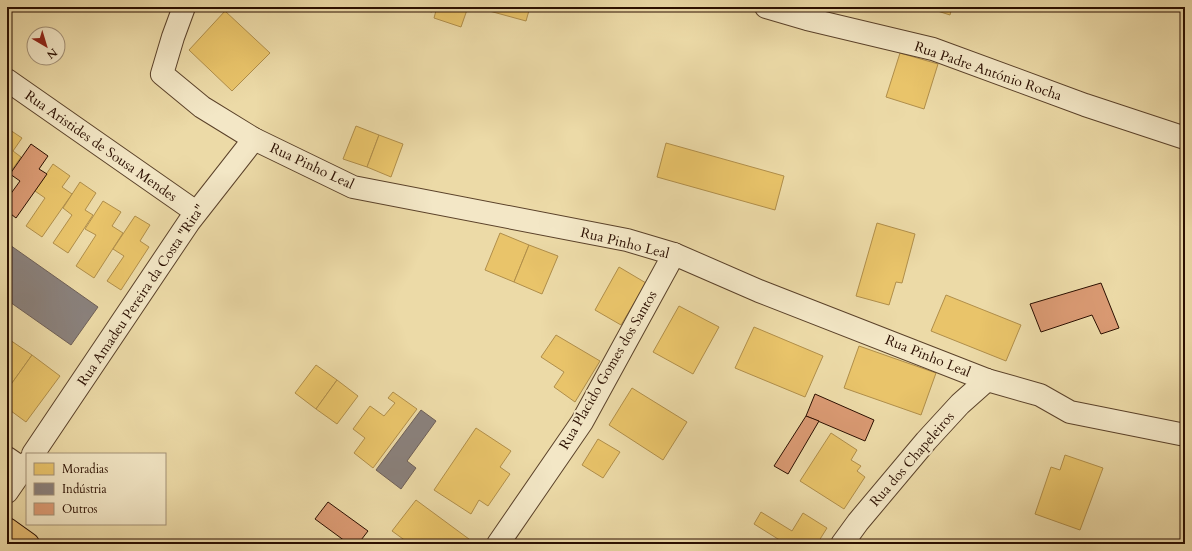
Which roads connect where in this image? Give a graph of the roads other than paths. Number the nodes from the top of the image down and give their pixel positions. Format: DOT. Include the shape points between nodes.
graph roads {
  1 [pos="184,7"];
  2 [pos="766,7"];
  3 [pos="7,80"];
  4 [pos="1185,138"];
  5 [pos="254,139"];
  6 [pos="196,212"];
  7 [pos="674,254"];
  8 [pos="987,380"];
  9 [pos="1185,435"];
  10 [pos="29,453"];
  11 [pos="23,461"];
  12 [pos="7,492"];
  13 [pos="7,529"];
  14 [pos="28,544"];
  15 [pos="498,544"];
  16 [pos="842,544"];
  1 -- 5 [label="street, Rua Pinho Leal" via="162,74 202,107"];
  2 -- 4 [label="street, Rua Padre António Rocha" via="933,49 1085,105"];
  3 -- 6 [label="street, Rua Aristides de Sousa Mendes"];
  5 -- 6 [label="street, Rua Amadeu Pereira da Costa \"Rita\""];
  5 -- 7 [label="street, Rua Pinho Leal" via="353,187 627,240"];
  6 -- 10 [label="street, Rua Amadeu Pereira da Costa \"Rita\""];
  7 -- 8 [label="street, Rua Pinho Leal" via="759,291"];
  7 -- 15 [label="street, Rua Placido Gomes dos Santos" via="582,422"];
  8 -- 9 [label="street, Rua Pinho Leal" via="1040,395 1070,412"];
  8 -- 16 [label="street, Rua dos Chapeleiros" via="960,404 926,441"];
  11 -- 12 [label="street, Rua Amadeu Pereira da Costa \"Rita\""];
  13 -- 14 [label="main road"];
}
